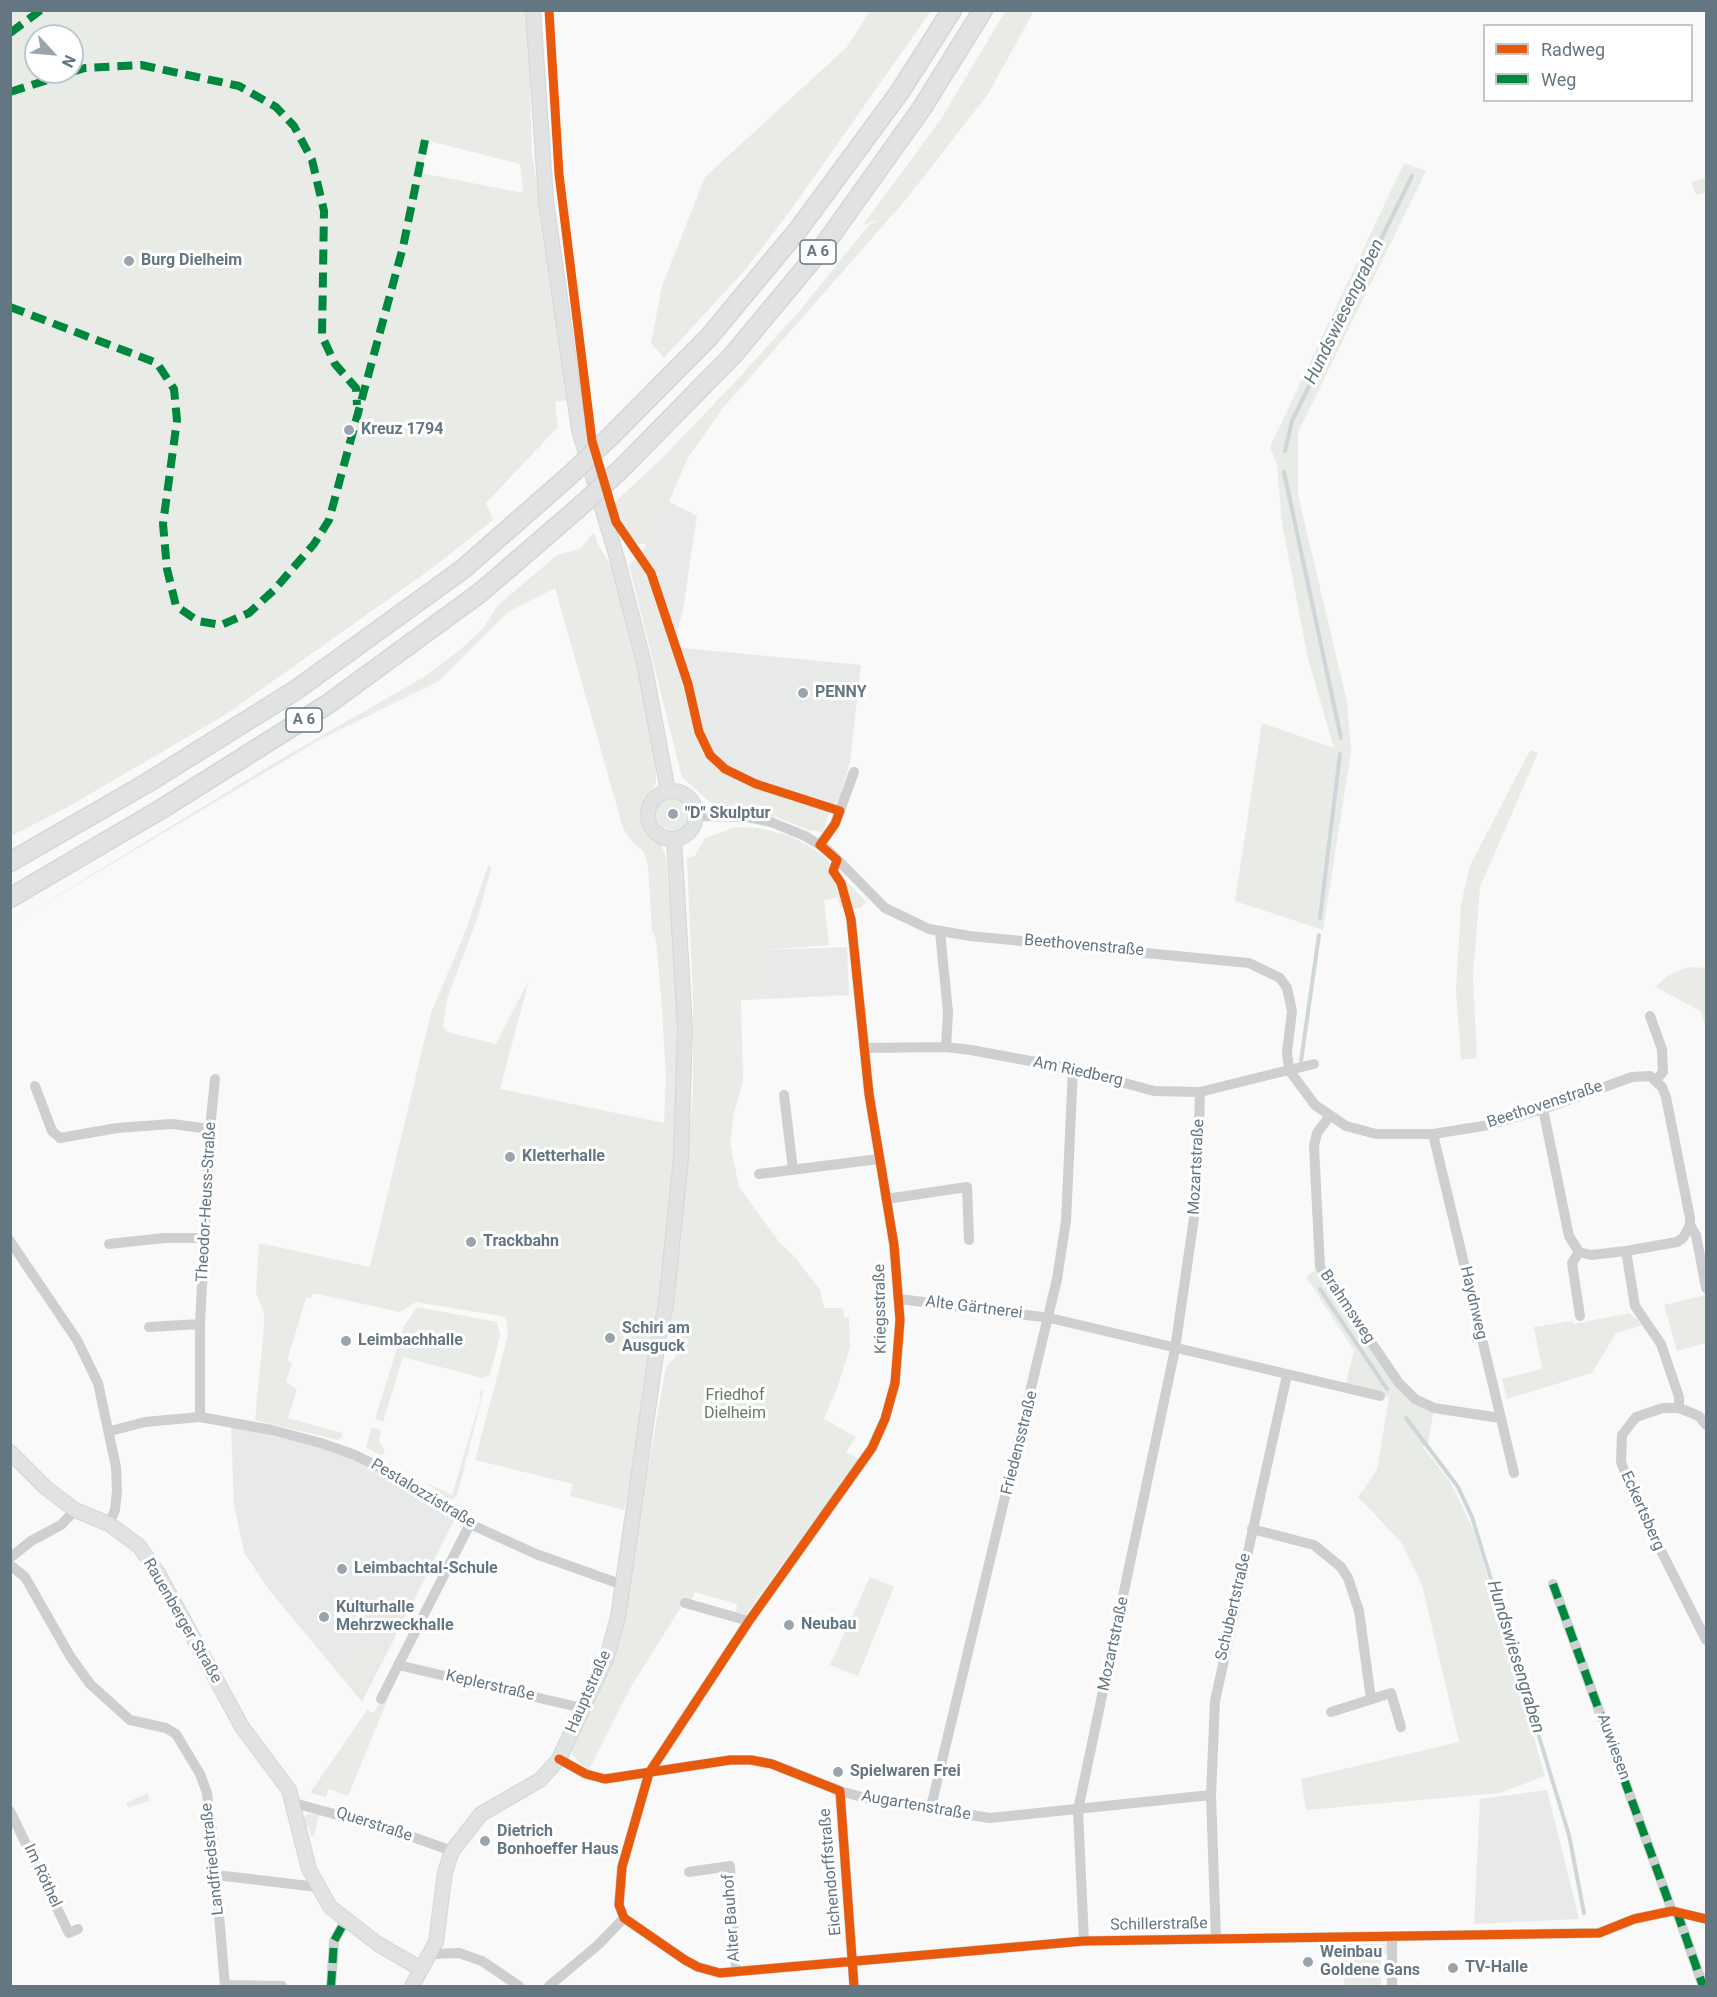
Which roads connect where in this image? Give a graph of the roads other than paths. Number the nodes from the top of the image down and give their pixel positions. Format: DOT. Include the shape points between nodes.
graph roads {
  1 [pos="533,10"];
  2 [pos="952,10"];
  3 [pos="983,10"];
  4 [pos="854,772"];
  5 [pos="668,791"];
  6 [pos="697,816"];
  7 [pos="674,839"];
  8 [pos="820,844"];
  9 [pos="10,862"];
  10 [pos="10,898"];
  11 [pos="851,919"];
  12 [pos="940,932"];
  13 [pos="1650,1016"];
  14 [pos="946,1047"];
  15 [pos="864,1048"];
  16 [pos="1314,1064"];
  17 [pos="1073,1069"];
  18 [pos="1289,1070"];
  19 [pos="215,1079"];
  20 [pos="1656,1080"];
  21 [pos="35,1086"];
  22 [pos="1200,1092"];
  23 [pos="784,1095"];
  24 [pos="1543,1109"];
  25 [pos="1329,1117"];
  26 [pos="210,1129"];
  27 [pos="1433,1134"];
  28 [pos="879,1159"];
  29 [pos="793,1170"];
  30 [pos="759,1174"];
  31 [pos="886,1199"];
  32 [pos="1690,1226"];
  33 [pos="204,1238"];
  34 [pos="10,1240"];
  35 [pos="969,1240"];
  36 [pos="109,1244"];
  37 [pos="1626,1251"];
  38 [pos="1579,1252"];
  39 [pos="1707,1288"];
  40 [pos="899,1299"];
  41 [pos="1580,1316"];
  42 [pos="1050,1318"];
  43 [pos="200,1324"];
  44 [pos="149,1327"];
  45 [pos="1175,1348"];
  46 [pos="1287,1375"];
  47 [pos="1380,1396"];
  48 [pos="1679,1408"];
  49 [pos="200,1417"];
  50 [pos="1500,1418"];
  51 [pos="1707,1425"];
  52 [pos="110,1431"];
  53 [pos="10,1452"];
  54 [pos="1514,1473"];
  55 [pos="75,1510"];
  56 [pos="109,1524"];
  57 [pos="470,1524"];
  58 [pos="1252,1529"];
  59 [pos="10,1558"];
  60 [pos="10,1565"];
  61 [pos="1553,1584"];
  62 [pos="623,1585"];
  63 [pos="685,1603"];
  64 [pos="749,1621"];
  65 [pos="1707,1640"];
  66 [pos="398,1665"];
  67 [pos="381,1699"];
  68 [pos="1371,1699"];
  69 [pos="582,1708"];
  70 [pos="1331,1712"];
  71 [pos="1401,1727"];
  72 [pos="559,1759"];
  73 [pos="649,1773"];
  74 [pos="840,1791"];
  75 [pos="1211,1795"];
  76 [pos="294,1803"];
  77 [pos="1078,1810"];
  78 [pos="10,1811"];
  79 [pos="930,1811"];
  80 [pos="452,1851"];
  81 [pos="689,1872"];
  82 [pos="216,1875"];
  83 [pos="317,1887"];
  84 [pos="1674,1912"];
  85 [pos="624,1918"];
  86 [pos="1707,1918"];
  87 [pos="345,1921"];
  88 [pos="78,1929"];
  89 [pos="1392,1937"];
  90 [pos="1216,1939"];
  91 [pos="1084,1941"];
  92 [pos="432,1954"];
  93 [pos="854,1962"];
  94 [pos="422,1969"];
  95 [pos="736,1972"];
  96 [pos="225,1986"];
  97 [pos="282,1986"];
  98 [pos="331,1986"];
  99 [pos="412,1986"];
  100 [pos="519,1986"];
  101 [pos="549,1986"];
  102 [pos="854,1986"];
  103 [pos="1392,1986"];
  104 [pos="1703,1986"];
  1 -- 5 [label="street" via="546,201 579,430 644,663"];
  2 -- 9 [label="highway, A 6, bridge" via="899,93 798,230 709,337 569,476 463,569 296,690"];
  3 -- 10 [label="highway, A 6, bridge" via="922,108 822,248 733,355 621,469 481,592 328,704"];
  4 -- 8 [label="street" via="835,824"];
  5 -- 6 [label="street" via="688,796"];
  5 -- 7 [label="street" via="654,799 648,814 659,835"];
  6 -- 7 [label="street" via="692,829"];
  6 -- 8 [label="street, Beethovenstraße" via="748,817 771,822"];
  7 -- 62 [label="street, Hauptstraße" via="685,1028 684,1104 666,1304"];
  8 -- 12 [label="street, Beethovenstraße" via="885,908"];
  11 -- 15 [label="street, Kriegsstraße"];
  12 -- 14 [label="street" via="948,1012"];
  12 -- 18 [label="street, Beethovenstraße" via="1228,959 1259,967 1280,978 1290,997"];
  13 -- 20 [label="street" via="1662,1049 1663,1072"];
  14 -- 15 [label="street, Am Riedberg"];
  14 -- 17 [label="street, Am Riedberg"];
  15 -- 28 [label="street, Kriegsstraße"];
  16 -- 18 [label="street, Am Riedberg"];
  17 -- 22 [label="street, Am Riedberg" via="1154,1091"];
  17 -- 42 [label="street, Friedensstraße" via="1064,1236"];
  18 -- 22 [label="street, Am Riedberg"];
  18 -- 25 [label="street"];
  19 -- 26 [label="street, Theodor-Heuss-Straße"];
  20 -- 24 [label="street, Beethovenstraße" via="1641,1075 1632,1077"];
  20 -- 32 [label="street" via="1666,1097"];
  21 -- 26 [label="street" via="52,1131 60,1138 172,1124"];
  22 -- 45 [label="street, Mozartstraße" via="1197,1197"];
  23 -- 29 [label="street"];
  24 -- 27 [label="street, Beethovenstraße" via="1489,1125"];
  24 -- 38 [label="street" via="1569,1236"];
  25 -- 27 [label="street, Beethovenstraße" via="1376,1134"];
  25 -- 50 [label="street, Brahmsweg" via="1317,1132 1314,1146 1320,1267 1399,1383 1415,1399 1434,1408"];
  26 -- 33 [label="street, Theodor-Heuss-Straße"];
  27 -- 50 [label="street, Haydnweg"];
  28 -- 29 [label="street"];
  28 -- 31 [label="street, Kriegsstraße"];
  29 -- 30 [label="street"];
  31 -- 35 [label="street" via="967,1187"];
  31 -- 40 [label="street, Kriegsstraße"];
  32 -- 37 [label="street" via="1677,1242"];
  32 -- 39 [label="street" via="1696,1234"];
  33 -- 36 [label="street"];
  33 -- 43 [label="street, Theodor-Heuss-Straße"];
  34 -- 52 [label="street" via="77,1340 98,1383"];
  37 -- 38 [label="street" via="1591,1255"];
  37 -- 48 [label="street" via="1635,1306 1662,1344 1679,1396"];
  38 -- 41 [label="street" via="1572,1263"];
  40 -- 42 [label="street, Alte Gärtnerei"];
  40 -- 64 [label="street, Kriegsstraße" via="894,1383 885,1419 872,1448"];
  42 -- 45 [label="street"];
  42 -- 79 [label="street, Friedensstraße"];
  43 -- 44 [label="street"];
  43 -- 49 [label="street, Theodor-Heuss-Straße"];
  45 -- 46 [label="street"];
  45 -- 77 [label="street, Mozartstraße"];
  46 -- 47 [label="street"];
  46 -- 58 [label="street, Schubertstraße"];
  48 -- 51 [label="street" via="1699,1416"];
  48 -- 65 [label="street, Eckertsberg" via="1663,1408 1636,1417 1622,1435 1621,1462 1638,1506"];
  49 -- 52 [label="street, Pestalozzistraße" via="145,1422"];
  49 -- 57 [label="street, Pestalozzistraße" via="272,1430 355,1455 393,1474"];
  50 -- 54 [label="street, Haydnweg"];
  52 -- 56 [label="street" via="117,1491"];
  53 -- 55 [label="street, Rauenberger Straße"];
  55 -- 56 [label="street, Rauenberger Straße"];
  55 -- 59 [label="street" via="61,1525"];
  56 -- 76 [label="street, Rauenberger Straße" via="139,1546 158,1573 242,1727 289,1790"];
  57 -- 62 [label="street, Pestalozzistraße" via="536,1554"];
  57 -- 66 [label="street"];
  58 -- 68 [label="street" via="1314,1545 1341,1567 1359,1611"];
  58 -- 75 [label="street, Schubertstraße" via="1215,1701"];
  60 -- 82 [label="street, Landfriedstraße" via="25,1577 70,1656 95,1689 130,1720 166,1728 180,1738 207,1793"];
  61 -- 84 [label="street, Auwiesen"];
  62 -- 69 [label="street, Hauptstraße" via="607,1658"];
  63 -- 64 [label="street"];
  64 -- 73 [label="street, Kriegsstraße"];
  66 -- 67 [label="street"];
  66 -- 69 [label="street, Keplerstraße"];
  68 -- 70 [label="street"];
  68 -- 71 [label="street" via="1391,1693"];
  69 -- 72 [label="street, Hauptstraße"];
  72 -- 73 [label="street, Augartenstraße" via="605,1779"];
  72 -- 80 [label="street, Hauptstraße" via="540,1780 481,1814"];
  73 -- 74 [label="street, Augartenstraße" via="751,1760 772,1764"];
  73 -- 85 [label="street, Kriegsstraße" via="622,1867 619,1905"];
  74 -- 79 [label="street, Augartenstraße"];
  74 -- 93 [label="street, Eichendorffstraße"];
  75 -- 77 [label="street, Augartenstraße"];
  75 -- 90 [label="street, Schubertstraße"];
  76 -- 80 [label="street, Querstraße"];
  76 -- 83 [label="street, Rauenberger Straße"];
  77 -- 79 [label="street, Augartenstraße" via="990,1818"];
  77 -- 91 [label="street, Mozartstraße"];
  78 -- 88 [label="street, Im Röthel" via="69,1933"];
  80 -- 92 [label="street, Hauptstraße"];
  81 -- 95 [label="street, Alter Bauhof" via="730,1866"];
  82 -- 83 [label="street"];
  82 -- 96 [label="street, Landfriedstraße"];
  83 -- 87 [label="street, Rauenberger Straße"];
  84 -- 86 [label="street, Schillerstraße"];
  84 -- 89 [label="street, Schillerstraße" via="1634,1919 1599,1933"];
  84 -- 104 [label="street, Auwiesen"];
  85 -- 95 [label="street, Schillerstraße" via="698,1967 720,1973"];
  85 -- 101 [label="street"];
  87 -- 94 [label="street, Rauenberger Straße"];
  87 -- 98 [label="street" via="334,1941"];
  89 -- 90 [label="street, Schillerstraße"];
  89 -- 103 [label="street"];
  90 -- 91 [label="street, Schillerstraße"];
  91 -- 93 [label="street, Schillerstraße"];
  92 -- 94 [label="street, Hauptstraße"];
  92 -- 100 [label="street" via="459,1953 482,1961"];
  93 -- 95 [label="street, Schillerstraße"];
  93 -- 102 [label="street, Eichendorffstraße"];
  94 -- 99 [label="street, Hauptstraße"];
  96 -- 97 [label="street"];
}
